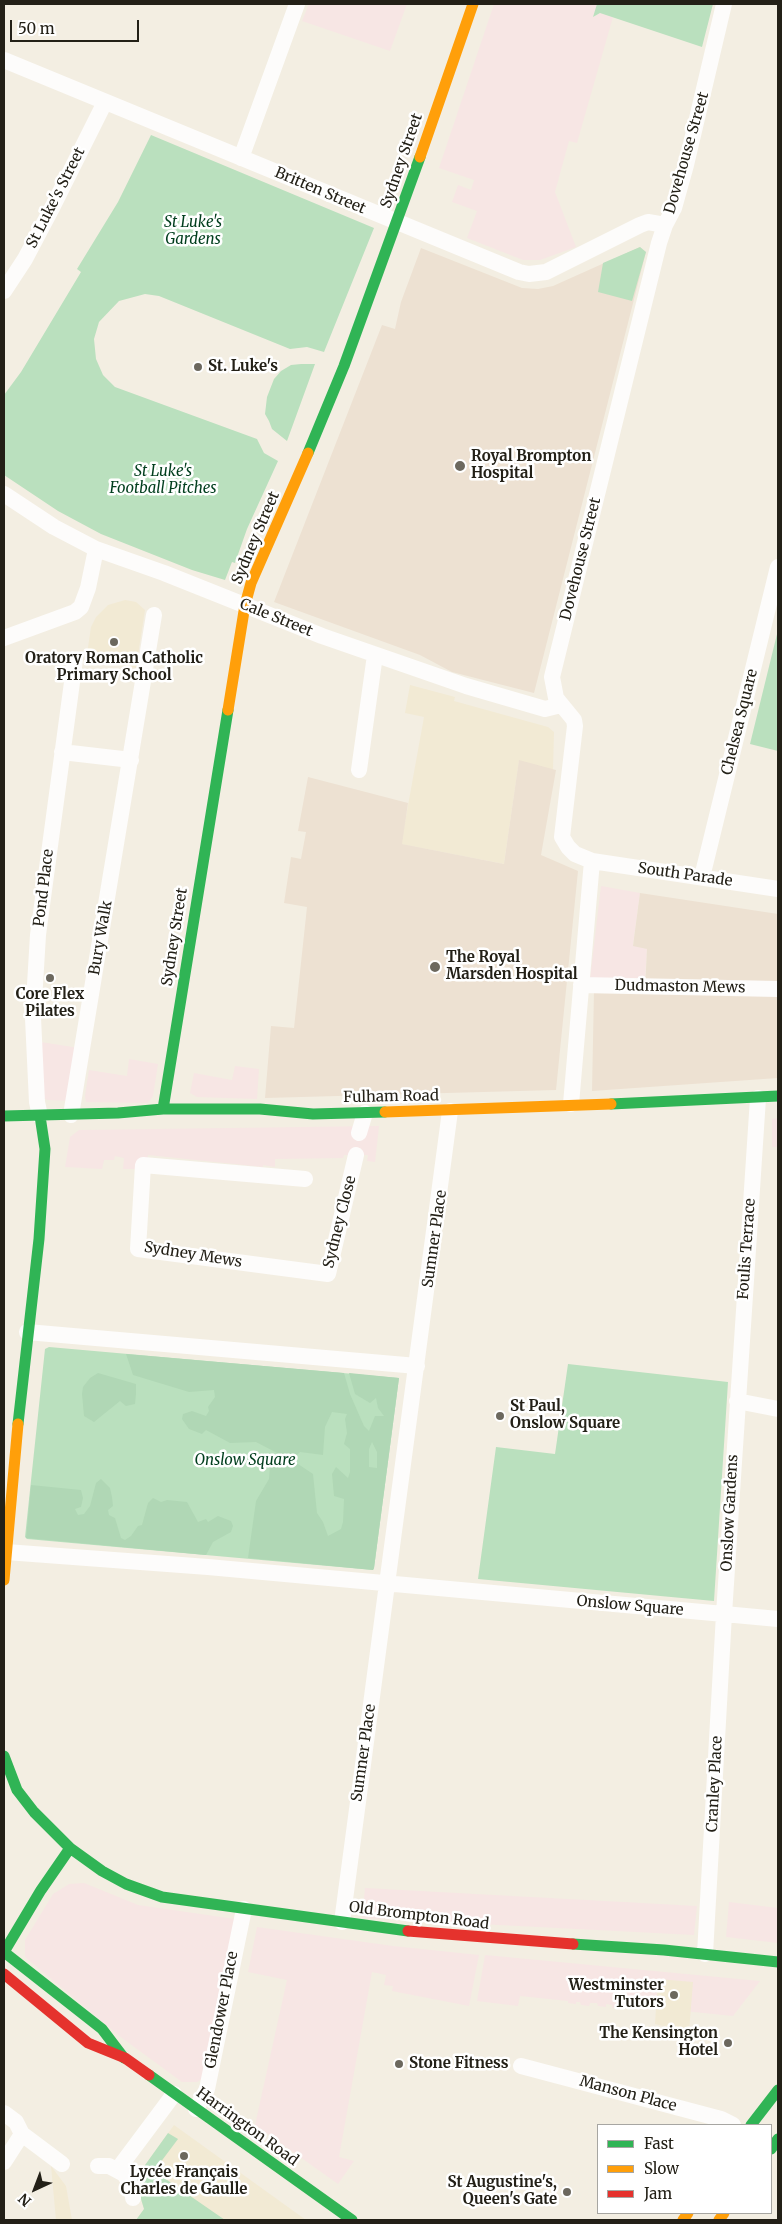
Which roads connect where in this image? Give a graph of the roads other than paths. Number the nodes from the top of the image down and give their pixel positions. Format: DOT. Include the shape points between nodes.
graph roads {
  1 [pos="297,4"];
  2 [pos="473,4"];
  3 [pos="724,4"];
  4 [pos="4,60"];
  5 [pos="105,102"];
  6 [pos="242,158"];
  7 [pos="397,223"];
  8 [pos="664,225"];
  9 [pos="4,292"];
  10 [pos="4,494"];
  11 [pos="96,549"];
  12 [pos="778,568"];
  13 [pos="245,606"];
  14 [pos="154,615"];
  15 [pos="4,638"];
  16 [pos="375,655"];
  17 [pos="75,660"];
  18 [pos="561,705"];
  19 [pos="62,752"];
  20 [pos="131,760"];
  21 [pos="359,770"];
  22 [pos="592,861"];
  23 [pos="702,877"];
  24 [pos="778,889"];
  25 [pos="581,985"];
  26 [pos="778,989"];
  27 [pos="778,1096"];
  28 [pos="758,1098"];
  29 [pos="571,1104"];
  30 [pos="163,1109"];
  31 [pos="450,1111"];
  32 [pos="365,1112"];
  33 [pos="72,1115"];
  34 [pos="4,1116"];
  35 [pos="40,1116"];
  36 [pos="359,1132"];
  37 [pos="356,1155"];
  38 [pos="305,1179"];
  39 [pos="312,1272"];
  40 [pos="27,1332"];
  41 [pos="417,1366"];
  42 [pos="737,1401"];
  43 [pos="778,1409"];
  44 [pos="6,1552"];
  45 [pos="4,1580"];
  46 [pos="386,1584"];
  47 [pos="724,1614"];
  48 [pos="778,1619"];
  49 [pos="4,1756"];
  50 [pos="7,1776"];
  51 [pos="70,1848"];
  52 [pos="244,1909"];
  53 [pos="342,1922"];
  54 [pos="4,1952"];
  55 [pos="705,1954"];
  56 [pos="778,1962"];
  57 [pos="4,1974"];
  58 [pos="125,2058"];
  59 [pos="522,2066"];
  60 [pos="778,2090"];
  61 [pos="174,2094"];
  62 [pos="196,2109"];
  63 [pos="4,2113"];
  64 [pos="731,2124"];
  65 [pos="752,2124"];
  66 [pos="22,2134"];
  67 [pos="4,2162"];
  68 [pos="62,2164"];
  69 [pos="98,2166"];
  70 [pos="118,2169"];
  71 [pos="133,2198"];
  72 [pos="352,2220"];
  1 -- 6 [label="street"];
  2 -- 7 [label="main road, Sydney Street"];
  3 -- 8 [label="street, Dovehouse Street" via="686,165 672,211"];
  4 -- 5 [label="street, Britten Street"];
  5 -- 6 [label="street, Britten Street"];
  5 -- 9 [label="street, St Luke's Street" via="25,259"];
  6 -- 7 [label="street, Britten Street"];
  7 -- 8 [label="street, Britten Street" via="529,274 562,266 648,222"];
  7 -- 13 [label="main road, Sydney Street" via="344,366 251,584"];
  8 -- 18 [label="street, Dovehouse Street" via="555,660 553,689"];
  10 -- 11 [label="street, Cale Street" via="54,527"];
  11 -- 13 [label="street, Cale Street"];
  11 -- 15 [label="street" via="85,599 78,610"];
  12 -- 23 [label="street, Chelsea Square"];
  13 -- 16 [label="street, Cale Street"];
  13 -- 30 [label="main road, Sydney Street"];
  14 -- 20 [label="street, Bury Walk"];
  16 -- 18 [label="street, Cale Street" via="544,709"];
  16 -- 21 [label="street"];
  17 -- 19 [label="street, Pond Place"];
  18 -- 22 [label="street, Dovehouse Street" via="575,726 562,837 575,854"];
  19 -- 20 [label="street"];
  19 -- 35 [label="street, Pond Place" via="38,935 33,1018"];
  20 -- 33 [label="street, Bury Walk"];
  22 -- 23 [label="street, South Parade"];
  22 -- 25 [label="street"];
  23 -- 24 [label="street, South Parade"];
  25 -- 26 [label="street, Dudmaston Mews"];
  25 -- 29 [label="street"];
  27 -- 28 [label="main road, Fulham Road"];
  28 -- 29 [label="main road, Fulham Road"];
  28 -- 42 [label="street, Foulis Terrace"];
  29 -- 31 [label="main road, Fulham Road"];
  30 -- 32 [label="main road, Fulham Road" via="260,1109 313,1114"];
  30 -- 33 [label="main road, Fulham Road"];
  31 -- 32 [label="main road, Fulham Road"];
  31 -- 41 [label="street, Sumner Place"];
  32 -- 36 [label="street"];
  33 -- 35 [label="main road, Fulham Road"];
  34 -- 35 [label="main road, Fulham Road"];
  35 -- 40 [label="main road" via="46,1149"];
  37 -- 39 [label="street, Sydney Close" via="328,1274"];
  38 -- 39 [label="street, Sydney Mews" via="143,1165 138,1249"];
  40 -- 41 [label="street"];
  40 -- 44 [label="main road"];
  41 -- 46 [label="street"];
  42 -- 43 [label="street"];
  42 -- 47 [label="street, Onslow Gardens"];
  44 -- 45 [label="main road"];
  44 -- 46 [label="street, Onslow Square"];
  46 -- 47 [label="street, Onslow Square"];
  46 -- 53 [label="street, Sumner Place"];
  47 -- 48 [label="street"];
  47 -- 55 [label="street, Cranley Place"];
  49 -- 50 [label="main road, Old Brompton Road"];
  50 -- 51 [label="main road, Old Brompton Road" via="27,1803"];
  51 -- 52 [label="main road, Old Brompton Road" via="110,1876 142,1890 189,1902"];
  51 -- 54 [label="main road"];
  52 -- 53 [label="main road, Old Brompton Road"];
  52 -- 62 [label="street, Glendower Place" via="207,2089"];
  53 -- 55 [label="main road, Old Brompton Road" via="484,1939"];
  54 -- 58 [label="main road, Harrington Road" via="102,2029"];
  55 -- 56 [label="main road, Old Brompton Road"];
  57 -- 58 [label="main road, Harrington Road" via="88,2043"];
  58 -- 61 [label="main road, Harrington Road"];
  59 -- 64 [label="street, Manson Place"];
  60 -- 65 [label="main road"];
  61 -- 62 [label="main road, Harrington Road"];
  61 -- 70 [label="street"];
  62 -- 72 [label="main road, Harrington Road"];
  63 -- 66 [label="street" via="16,2122"];
  66 -- 67 [label="street"];
  66 -- 68 [label="street"];
  69 -- 70 [label="street"];
  70 -- 71 [label="street" via="130,2182"];
}
